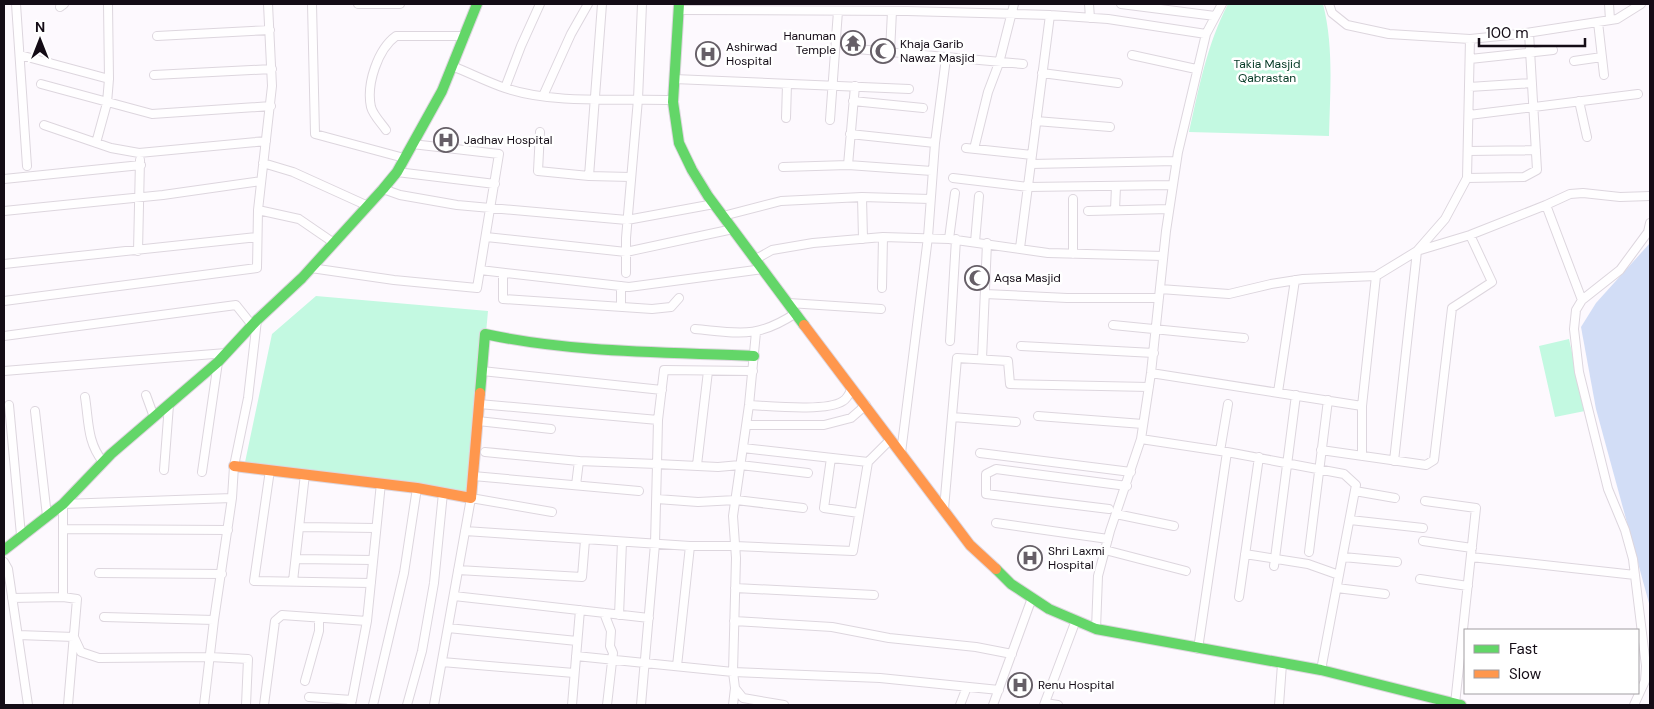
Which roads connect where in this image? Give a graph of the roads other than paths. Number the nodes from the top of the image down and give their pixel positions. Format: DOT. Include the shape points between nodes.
graph roads {
  1 [pos="16,4"];
  2 [pos="108,4"];
  3 [pos="268,4"];
  4 [pos="312,4"];
  5 [pos="358,4"];
  6 [pos="400,4"];
  7 [pos="477,4"];
  8 [pos="540,4"];
  9 [pos="588,4"];
  10 [pos="602,4"];
  11 [pos="642,4"];
  12 [pos="1014,4"];
  13 [pos="1089,4"];
  14 [pos="1121,4"];
  15 [pos="1222,4"];
  16 [pos="1329,4"];
  17 [pos="1609,4"];
  18 [pos="1641,4"];
  19 [pos="679,7"];
  20 [pos="838,11"];
  21 [pos="892,11"];
  22 [pos="1013,14"];
  23 [pos="1050,15"];
  24 [pos="1215,16"];
  25 [pos="1090,18"];
  26 [pos="1610,20"];
  27 [pos="1598,22"];
  28 [pos="270,30"];
  29 [pos="1529,33"];
  30 [pos="1206,34"];
  31 [pos="157,36"];
  32 [pos="465,36"];
  33 [pos="1470,39"];
  34 [pos="857,49"];
  35 [pos="1553,50"];
  36 [pos="890,52"];
  37 [pos="1530,52"];
  38 [pos="20,55"];
  39 [pos="1132,55"];
  40 [pos="946,58"];
  41 [pos="1602,58"];
  42 [pos="1470,59"];
  43 [pos="1574,60"];
  44 [pos="999,63"];
  45 [pos="1023,64"];
  46 [pos="452,66"];
  47 [pos="272,68"];
  48 [pos="1196,69"];
  49 [pos="1042,74"];
  50 [pos="154,75"];
  51 [pos="1604,75"];
  52 [pos="109,79"];
  53 [pos="674,79"];
  54 [pos="1532,82"];
  55 [pos="1118,83"];
  56 [pos="41,84"];
  57 [pos="787,84"];
  58 [pos="832,86"];
  59 [pos="855,86"];
  60 [pos="1469,87"];
  61 [pos="505,88"];
  62 [pos="909,88"];
  63 [pos="1638,94"];
  64 [pos="543,96"];
  65 [pos="638,99"];
  66 [pos="596,100"];
  67 [pos="673,100"];
  68 [pos="854,101"];
  69 [pos="1579,102"];
  70 [pos="106,103"];
  71 [pos="271,106"];
  72 [pos="1534,107"];
  73 [pos="923,108"];
  74 [pos="1469,115"];
  75 [pos="786,118"];
  76 [pos="830,120"];
  77 [pos="1036,121"];
  78 [pos="44,125"];
  79 [pos="1110,127"];
  80 [pos="386,130"];
  81 [pos="540,132"];
  82 [pos="850,134"];
  83 [pos="1587,137"];
  84 [pos="266,141"];
  85 [pos="96,143"];
  86 [pos="935,143"];
  87 [pos="412,144"];
  88 [pos="1536,150"];
  89 [pos="1468,151"];
  90 [pos="139,153"];
  91 [pos="404,158"];
  92 [pos="1031,159"];
  93 [pos="1176,161"];
  94 [pos="263,163"];
  95 [pos="141,165"];
  96 [pos="848,165"];
  97 [pos="27,166"];
  98 [pos="783,167"];
  99 [pos="932,171"];
  100 [pos="396,172"];
  101 [pos="589,176"];
  102 [pos="631,177"];
  103 [pos="953,178"];
  104 [pos="1467,178"];
  105 [pos="4,179"];
  106 [pos="261,181"];
  107 [pos="494,184"];
  108 [pos="1172,185"];
  109 [pos="1116,186"];
  110 [pos="1028,187"];
  111 [pos="383,188"];
  112 [pos="955,193"];
  113 [pos="979,196"];
  114 [pos="1650,196"];
  115 [pos="140,197"];
  116 [pos="862,197"];
  117 [pos="930,198"];
  118 [pos="1073,199"];
  119 [pos="714,204"];
  120 [pos="1546,205"];
  121 [pos="368,206"];
  122 [pos="490,209"];
  123 [pos="1169,209"];
  124 [pos="258,210"];
  125 [pos="1115,210"];
  126 [pos="4,211"];
  127 [pos="1088,211"];
  128 [pos="723,216"];
  129 [pos="627,220"];
  130 [pos="1650,223"];
  131 [pos="733,229"];
  132 [pos="1470,235"];
  133 [pos="257,237"];
  134 [pos="486,237"];
  135 [pos="883,237"];
  136 [pos="928,237"];
  137 [pos="863,239"];
  138 [pos="953,239"];
  139 [pos="334,242"];
  140 [pos="975,242"];
  141 [pos="987,244"];
  142 [pos="1020,248"];
  143 [pos="1417,250"];
  144 [pos="138,251"];
  145 [pos="626,252"];
  146 [pos="1074,254"];
  147 [pos="1163,256"];
  148 [pos="756,259"];
  149 [pos="4,264"];
  150 [pos="311,268"];
  151 [pos="763,269"];
  152 [pos="480,270"];
  153 [pos="626,272"];
  154 [pos="503,273"];
  155 [pos="1376,276"];
  156 [pos="1295,280"];
  157 [pos="621,286"];
  158 [pos="882,288"];
  159 [pos="1160,289"];
  160 [pos="985,294"];
  161 [pos="679,298"];
  162 [pos="1159,298"];
  163 [pos="1582,300"];
  164 [pos="4,301"];
  165 [pos="789,303"];
  166 [pos="621,306"];
  167 [pos="881,309"];
  168 [pos="796,313"];
  169 [pos="255,322"];
  170 [pos="1113,325"];
  171 [pos="695,329"];
  172 [pos="1156,330"];
  173 [pos="756,332"];
  174 [pos="4,336"];
  175 [pos="1244,338"];
  176 [pos="950,341"];
  177 [pos="1020,346"];
  178 [pos="226,353"];
  179 [pos="1154,353"];
  180 [pos="754,356"];
  181 [pos="982,359"];
  182 [pos="218,362"];
  183 [pos="4,370"];
  184 [pos="482,371"];
  185 [pos="708,371"];
  186 [pos="754,371"];
  187 [pos="1151,373"];
  188 [pos="1149,387"];
  189 [pos="852,388"];
  190 [pos="662,390"];
  191 [pos="1278,392"];
  192 [pos="146,395"];
  193 [pos="1296,395"];
  194 [pos="86,397"];
  195 [pos="1328,400"];
  196 [pos="170,404"];
  197 [pos="479,404"];
  198 [pos="1228,404"];
  199 [pos="9,405"];
  200 [pos="749,406"];
  201 [pos="866,406"];
  202 [pos="1362,406"];
  203 [pos="35,411"];
  204 [pos="1038,416"];
  205 [pos="154,417"];
  206 [pos="952,417"];
  207 [pos="658,420"];
  208 [pos="478,421"];
  209 [pos="1016,422"];
  210 [pos="1143,424"];
  211 [pos="747,425"];
  212 [pos="551,429"];
  213 [pos="891,439"];
  214 [pos="1140,439"];
  215 [pos="743,448"];
  216 [pos="1321,450"];
  217 [pos="1223,451"];
  218 [pos="486,452"];
  219 [pos="901,454"];
  220 [pos="980,454"];
  221 [pos="1362,456"];
  222 [pos="830,458"];
  223 [pos="1259,458"];
  224 [pos="579,461"];
  225 [pos="1394,461"];
  226 [pos="103,462"];
  227 [pos="868,462"];
  228 [pos="1287,463"];
  229 [pos="657,464"];
  230 [pos="697,465"];
  231 [pos="740,465"];
  232 [pos="234,466"];
  233 [pos="164,470"];
  234 [pos="270,470"];
  235 [pos="1319,470"];
  236 [pos="202,472"];
  237 [pos="1132,472"];
  238 [pos="808,473"];
  239 [pos="306,474"];
  240 [pos="473,476"];
  241 [pos="381,483"];
  242 [pos="576,485"];
  243 [pos="1127,486"];
  244 [pos="417,488"];
  245 [pos="639,491"];
  246 [pos="1355,491"];
  247 [pos="443,493"];
  248 [pos="232,498"];
  249 [pos="472,498"];
  250 [pos="1395,498"];
  251 [pos="657,499"];
  252 [pos="736,500"];
  253 [pos="1425,501"];
  254 [pos="63,504"];
  255 [pos="803,508"];
  256 [pos="1110,509"];
  257 [pos="944,510"];
  258 [pos="552,512"];
  259 [pos="859,513"];
  260 [pos="1116,514"];
  261 [pos="47,516"];
  262 [pos="1350,520"];
  263 [pos="996,523"];
  264 [pos="1174,526"];
  265 [pos="300,527"];
  266 [pos="376,528"];
  267 [pos="1423,528"];
  268 [pos="64,529"];
  269 [pos="228,530"];
  270 [pos="465,531"];
  271 [pos="21,535"];
  272 [pos="1108,539"];
  273 [pos="585,540"];
  274 [pos="1423,541"];
  275 [pos="622,542"];
  276 [pos="655,544"];
  277 [pos="690,546"];
  278 [pos="735,546"];
  279 [pos="1472,548"];
  280 [pos="4,550"];
  281 [pos="1105,550"];
  282 [pos="1310,552"];
  283 [pos="1245,554"];
  284 [pos="1343,557"];
  285 [pos="1471,557"];
  286 [pos="296,559"];
  287 [pos="373,560"];
  288 [pos="4,562"];
  289 [pos="1397,562"];
  290 [pos="1275,563"];
  291 [pos="458,570"];
  292 [pos="1186,570"];
  293 [pos="99,574"];
  294 [pos="222,574"];
  295 [pos="1339,574"];
  296 [pos="1636,576"];
  297 [pos="1420,579"];
  298 [pos="293,581"];
  299 [pos="371,583"];
  300 [pos="1468,586"];
  301 [pos="735,588"];
  302 [pos="1337,588"];
  303 [pos="1385,594"];
  304 [pos="454,596"];
  305 [pos="874,596"];
  306 [pos="64,597"];
  307 [pos="1239,597"];
  308 [pos="12,598"];
  309 [pos="1032,598"];
  310 [pos="580,610"];
  311 [pos="604,613"];
  312 [pos="619,615"];
  313 [pos="104,617"];
  314 [pos="319,618"];
  315 [pos="649,618"];
  316 [pos="214,620"];
  317 [pos="1076,620"];
  318 [pos="367,621"];
  319 [pos="734,621"];
  320 [pos="448,628"];
  321 [pos="1464,629"];
  322 [pos="1096,630"];
  323 [pos="18,634"];
  324 [pos="1464,634"];
  325 [pos="74,637"];
  326 [pos="577,641"];
  327 [pos="1198,649"];
  328 [pos="1012,654"];
  329 [pos="576,656"];
  330 [pos="210,657"];
  331 [pos="612,660"];
  332 [pos="442,662"];
  333 [pos="645,663"];
  334 [pos="1282,664"];
  335 [pos="677,666"];
  336 [pos="1321,670"];
  337 [pos="732,672"];
  338 [pos="574,673"];
  339 [pos="305,681"];
  340 [pos="967,687"];
  341 [pos="734,688"];
  342 [pos="999,690"];
  343 [pos="309,697"];
  344 [pos="351,702"];
  345 [pos="1045,704"];
  346 [pos="28,705"];
  347 [pos="68,705"];
  348 [pos="204,705"];
  349 [pos="246,705"];
  350 [pos="264,705"];
  351 [pos="373,705"];
  352 [pos="407,705"];
  353 [pos="434,705"];
  354 [pos="572,705"];
  355 [pos="607,705"];
  356 [pos="641,705"];
  357 [pos="733,705"];
  358 [pos="784,705"];
  359 [pos="960,705"];
  360 [pos="993,705"];
  361 [pos="1058,705"];
  362 [pos="1279,705"];
  363 [pos="1458,705"];
  364 [pos="1634,705"];
  1 -- 38 [label="street"];
  2 -- 52 [label="street"];
  3 -- 28 [label="street"];
  4 -- 91 [label="street" via="316,134"];
  5 -- 6 [label="street"];
  7 -- 32 [label="main road"];
  8 -- 61 [label="street"];
  9 -- 64 [label="street"];
  10 -- 66 [label="street"];
  11 -- 65 [label="street"];
  12 -- 22 [label="street"];
  13 -- 25 [label="street"];
  14 -- 24 [label="street"];
  15 -- 24 [label="street"];
  16 -- 33 [label="street" via="1332,13 1347,25 1389,34"];
  17 -- 26 [label="street"];
  18 -- 26 [label="street"];
  19 -- 20 [label="street"];
  19 -- 53 [label="main road"];
  20 -- 21 [label="street"];
  20 -- 58 [label="street"];
  21 -- 22 [label="street"];
  21 -- 36 [label="street"];
  22 -- 23 [label="street"];
  22 -- 44 [label="street"];
  23 -- 25 [label="street"];
  23 -- 49 [label="street"];
  24 -- 30 [label="street"];
  25 -- 30 [label="street"];
  26 -- 27 [label="street"];
  27 -- 29 [label="street"];
  27 -- 41 [label="street"];
  28 -- 31 [label="street"];
  28 -- 47 [label="street"];
  29 -- 33 [label="street"];
  29 -- 37 [label="street"];
  30 -- 48 [label="street"];
  32 -- 46 [label="main road"];
  32 -- 80 [label="street" via="396,36 388,42 371,88 371,108"];
  33 -- 42 [label="street"];
  34 -- 36 [label="street"];
  35 -- 37 [label="street"];
  36 -- 40 [label="street"];
  37 -- 42 [label="street"];
  37 -- 54 [label="street"];
  38 -- 52 [label="street"];
  38 -- 97 [label="street"];
  39 -- 48 [label="street"];
  40 -- 44 [label="street"];
  40 -- 86 [label="street"];
  41 -- 43 [label="street"];
  41 -- 51 [label="street"];
  42 -- 60 [label="street"];
  44 -- 45 [label="street"];
  44 -- 92 [label="street" via="970,148"];
  46 -- 61 [label="street"];
  46 -- 87 [label="main road" via="442,91"];
  47 -- 50 [label="street"];
  47 -- 71 [label="street"];
  48 -- 93 [label="street"];
  49 -- 55 [label="street"];
  49 -- 77 [label="street"];
  52 -- 70 [label="street"];
  53 -- 57 [label="street"];
  53 -- 67 [label="main road"];
  54 -- 60 [label="street"];
  54 -- 72 [label="street"];
  56 -- 70 [label="street"];
  57 -- 58 [label="street"];
  57 -- 75 [label="street"];
  58 -- 59 [label="street"];
  58 -- 76 [label="street"];
  59 -- 62 [label="street"];
  59 -- 68 [label="street"];
  60 -- 74 [label="street"];
  61 -- 64 [label="street"];
  63 -- 69 [label="street"];
  64 -- 66 [label="street"];
  65 -- 66 [label="street"];
  65 -- 67 [label="street"];
  65 -- 102 [label="street"];
  66 -- 101 [label="street"];
  67 -- 119 [label="main road" via="676,134 686,159"];
  68 -- 73 [label="street"];
  68 -- 82 [label="street"];
  69 -- 72 [label="street"];
  69 -- 83 [label="street"];
  70 -- 71 [label="street" via="163,114"];
  70 -- 85 [label="street"];
  71 -- 84 [label="street"];
  72 -- 74 [label="street"];
  72 -- 88 [label="street"];
  74 -- 89 [label="street"];
  77 -- 79 [label="street"];
  77 -- 92 [label="street"];
  78 -- 85 [label="street"];
  81 -- 101 [label="street" via="538,171"];
  82 -- 86 [label="street"];
  82 -- 96 [label="street"];
  84 -- 90 [label="street"];
  84 -- 94 [label="street"];
  85 -- 90 [label="street"];
  86 -- 99 [label="street"];
  87 -- 91 [label="main road"];
  87 -- 107 [label="street" via="499,154"];
  88 -- 89 [label="street"];
  88 -- 104 [label="street" via="1537,170 1524,177"];
  89 -- 104 [label="street"];
  90 -- 95 [label="street"];
  91 -- 100 [label="main road"];
  92 -- 93 [label="street"];
  92 -- 110 [label="street"];
  93 -- 108 [label="street"];
  94 -- 106 [label="street"];
  94 -- 121 [label="street" via="293,172"];
  95 -- 105 [label="street"];
  95 -- 115 [label="street"];
  96 -- 98 [label="street"];
  96 -- 99 [label="street"];
  99 -- 117 [label="street"];
  100 -- 107 [label="street"];
  100 -- 111 [label="main road"];
  101 -- 102 [label="street"];
  102 -- 129 [label="street"];
  103 -- 110 [label="street"];
  104 -- 143 [label="street" via="1445,219"];
  106 -- 115 [label="street"];
  106 -- 124 [label="street"];
  107 -- 122 [label="street"];
  108 -- 109 [label="street"];
  108 -- 123 [label="street"];
  109 -- 110 [label="street"];
  109 -- 125 [label="street"];
  110 -- 142 [label="street"];
  111 -- 121 [label="main road"];
  111 -- 122 [label="street" via="400,195"];
  112 -- 138 [label="street"];
  113 -- 140 [label="street"];
  114 -- 120 [label="street" via="1620,197 1583,192"];
  115 -- 126 [label="street"];
  115 -- 144 [label="street"];
  116 -- 117 [label="street"];
  116 -- 128 [label="street" via="781,201"];
  116 -- 137 [label="street"];
  117 -- 136 [label="street"];
  118 -- 146 [label="street"];
  119 -- 128 [label="main road"];
  119 -- 129 [label="street"];
  120 -- 132 [label="street"];
  120 -- 163 [label="street"];
  121 -- 139 [label="main road"];
  122 -- 129 [label="street"];
  122 -- 134 [label="street"];
  123 -- 125 [label="street"];
  123 -- 147 [label="street"];
  124 -- 133 [label="street"];
  124 -- 139 [label="street" via="299,219"];
  125 -- 127 [label="street"];
  128 -- 131 [label="main road"];
  129 -- 145 [label="street"];
  130 -- 163 [label="street" via="1648,232 1620,270"];
  131 -- 145 [label="street"];
  131 -- 148 [label="main road"];
  132 -- 143 [label="street"];
  132 -- 225 [label="street" via="1492,282 1455,304 1451,311 1434,460 1426,465"];
  133 -- 144 [label="street"];
  133 -- 164 [label="street" via="257,268"];
  134 -- 145 [label="street"];
  134 -- 152 [label="street"];
  135 -- 136 [label="street"];
  135 -- 137 [label="street"];
  135 -- 158 [label="street"];
  136 -- 138 [label="street"];
  136 -- 219 [label="street"];
  137 -- 148 [label="street" via="772,250"];
  138 -- 140 [label="street"];
  138 -- 176 [label="street"];
  139 -- 150 [label="main road"];
  140 -- 141 [label="street"];
  141 -- 142 [label="street"];
  141 -- 160 [label="street"];
  142 -- 146 [label="street"];
  143 -- 155 [label="street"];
  143 -- 225 [label="street"];
  144 -- 149 [label="street"];
  145 -- 153 [label="street"];
  146 -- 147 [label="street"];
  147 -- 159 [label="street"];
  148 -- 151 [label="main road"];
  150 -- 152 [label="street" via="477,288"];
  150 -- 169 [label="main road"];
  151 -- 157 [label="street"];
  151 -- 165 [label="main road"];
  152 -- 154 [label="street"];
  154 -- 157 [label="street"];
  154 -- 166 [label="street" via="503,299"];
  155 -- 156 [label="street"];
  155 -- 202 [label="street"];
  156 -- 159 [label="street" via="1229,294"];
  156 -- 191 [label="street"];
  157 -- 166 [label="street"];
  159 -- 162 [label="street"];
  160 -- 162 [label="street"];
  160 -- 181 [label="street"];
  161 -- 166 [label="street" via="671,307"];
  162 -- 172 [label="street"];
  163 -- 296 [label="street" via="1576,310 1574,329 1579,372 1608,489 1625,530"];
  165 -- 167 [label="street"];
  165 -- 168 [label="main road"];
  168 -- 173 [label="street" via="777,326"];
  168 -- 189 [label="main road"];
  169 -- 174 [label="street" via="236,305"];
  169 -- 178 [label="main road"];
  169 -- 232 [label="street" via="248,398"];
  170 -- 172 [label="street"];
  171 -- 173 [label="street" via="743,334"];
  172 -- 175 [label="street"];
  172 -- 179 [label="street"];
  173 -- 180 [label="street"];
  177 -- 179 [label="street"];
  178 -- 182 [label="main road"];
  178 -- 183 [label="street"];
  179 -- 187 [label="street"];
  180 -- 184 [label="main road" via="583,348 485,334"];
  180 -- 186 [label="street"];
  181 -- 188 [label="street" via="1008,361 1010,384"];
  181 -- 206 [label="street" via="958,358"];
  182 -- 196 [label="main road"];
  182 -- 236 [label="street"];
  184 -- 190 [label="street"];
  184 -- 197 [label="main road"];
  185 -- 186 [label="street"];
  185 -- 190 [label="street" via="664,370"];
  185 -- 230 [label="street"];
  186 -- 200 [label="street"];
  187 -- 188 [label="street"];
  187 -- 191 [label="street"];
  188 -- 210 [label="street"];
  189 -- 200 [label="street" via="846,400 838,404"];
  189 -- 201 [label="main road"];
  190 -- 207 [label="street"];
  191 -- 193 [label="street"];
  192 -- 205 [label="street"];
  193 -- 195 [label="street"];
  193 -- 228 [label="street"];
  194 -- 226 [label="street" via="90,440"];
  195 -- 202 [label="street"];
  195 -- 216 [label="street"];
  196 -- 205 [label="main road"];
  196 -- 233 [label="street"];
  197 -- 207 [label="street"];
  197 -- 208 [label="main road"];
  198 -- 217 [label="street"];
  199 -- 271 [label="street"];
  200 -- 211 [label="street"];
  201 -- 211 [label="street" via="851,418 824,426"];
  201 -- 213 [label="main road"];
  202 -- 221 [label="street"];
  203 -- 261 [label="street"];
  204 -- 210 [label="street"];
  205 -- 226 [label="main road"];
  206 -- 209 [label="street"];
  206 -- 257 [label="street"];
  207 -- 229 [label="street"];
  208 -- 212 [label="street"];
  208 -- 240 [label="main road"];
  210 -- 214 [label="street"];
  211 -- 215 [label="street"];
  213 -- 219 [label="main road"];
  213 -- 227 [label="street"];
  214 -- 217 [label="street"];
  214 -- 237 [label="street"];
  215 -- 222 [label="street"];
  215 -- 231 [label="street"];
  216 -- 221 [label="street"];
  216 -- 235 [label="street"];
  217 -- 223 [label="street"];
  217 -- 327 [label="street"];
  218 -- 224 [label="street"];
  219 -- 257 [label="main road"];
  220 -- 237 [label="street"];
  221 -- 225 [label="street"];
  222 -- 227 [label="street"];
  222 -- 259 [label="street" via="824,508"];
  223 -- 228 [label="street"];
  223 -- 283 [label="street"];
  224 -- 229 [label="street"];
  224 -- 242 [label="street"];
  226 -- 254 [label="main road"];
  227 -- 259 [label="street"];
  228 -- 235 [label="street"];
  228 -- 290 [label="street"];
  229 -- 230 [label="street"];
  229 -- 251 [label="street"];
  230 -- 231 [label="street" via="718,468"];
  231 -- 238 [label="street"];
  231 -- 252 [label="street"];
  232 -- 234 [label="main road"];
  232 -- 248 [label="street"];
  234 -- 239 [label="main road"];
  234 -- 298 [label="street" via="254,582"];
  235 -- 246 [label="street" via="1344,474 1356,485"];
  235 -- 282 [label="street"];
  237 -- 243 [label="street"];
  239 -- 241 [label="main road"];
  239 -- 265 [label="street"];
  240 -- 242 [label="street"];
  240 -- 249 [label="main road"];
  241 -- 244 [label="main road"];
  241 -- 266 [label="street"];
  242 -- 245 [label="street"];
  243 -- 256 [label="street" via="996,469 986,474 986,494"];
  243 -- 260 [label="street"];
  244 -- 247 [label="main road"];
  244 -- 351 [label="street" via="404,572"];
  246 -- 250 [label="street"];
  246 -- 262 [label="street"];
  247 -- 249 [label="main road"];
  247 -- 352 [label="street" via="434,583 422,652"];
  248 -- 254 [label="street"];
  248 -- 269 [label="street"];
  249 -- 258 [label="street"];
  249 -- 270 [label="street"];
  251 -- 252 [label="street"];
  251 -- 276 [label="street"];
  252 -- 255 [label="street"];
  252 -- 278 [label="street" via="733,516"];
  253 -- 279 [label="street" via="1476,508"];
  254 -- 261 [label="main road"];
  254 -- 268 [label="street"];
  257 -- 309 [label="main road" via="970,545 1011,584"];
  259 -- 278 [label="street" via="853,551"];
  260 -- 264 [label="street"];
  260 -- 272 [label="street"];
  261 -- 271 [label="main road"];
  262 -- 267 [label="street"];
  262 -- 284 [label="street"];
  263 -- 272 [label="street"];
  265 -- 266 [label="street"];
  265 -- 286 [label="street"];
  266 -- 287 [label="street"];
  268 -- 269 [label="street"];
  268 -- 306 [label="street"];
  269 -- 294 [label="street"];
  270 -- 273 [label="street"];
  270 -- 291 [label="street"];
  271 -- 280 [label="main road"];
  272 -- 281 [label="street"];
  273 -- 275 [label="street"];
  273 -- 291 [label="street" via="582,577"];
  274 -- 279 [label="street"];
  275 -- 276 [label="street"];
  275 -- 312 [label="street"];
  276 -- 277 [label="street"];
  276 -- 315 [label="street"];
  277 -- 278 [label="street"];
  277 -- 335 [label="street"];
  278 -- 301 [label="street"];
  279 -- 285 [label="street"];
  281 -- 292 [label="street"];
  281 -- 322 [label="street" via="1098,576"];
  283 -- 290 [label="street"];
  283 -- 307 [label="street"];
  284 -- 289 [label="street"];
  284 -- 295 [label="street"];
  285 -- 296 [label="street"];
  285 -- 300 [label="street"];
  286 -- 287 [label="street"];
  286 -- 298 [label="street"];
  287 -- 299 [label="street"];
  288 -- 308 [label="street"];
  290 -- 295 [label="street" via="1308,564"];
  291 -- 304 [label="street"];
  293 -- 294 [label="street"];
  294 -- 316 [label="street"];
  295 -- 302 [label="street"];
  296 -- 364 [label="street" via="1646,666 1645,681"];
  297 -- 300 [label="street"];
  298 -- 299 [label="street"];
  299 -- 318 [label="street"];
  300 -- 321 [label="street"];
  301 -- 305 [label="street"];
  301 -- 319 [label="street"];
  302 -- 303 [label="street"];
  302 -- 336 [label="street"];
  304 -- 310 [label="street"];
  304 -- 320 [label="street"];
  306 -- 308 [label="street"];
  306 -- 325 [label="street" via="77,599"];
  308 -- 323 [label="street"];
  309 -- 317 [label="main road"];
  309 -- 328 [label="street"];
  310 -- 311 [label="street"];
  310 -- 326 [label="street"];
  311 -- 312 [label="street"];
  311 -- 331 [label="street" via="611,631"];
  312 -- 315 [label="street"];
  313 -- 316 [label="street"];
  314 -- 318 [label="street"];
  314 -- 339 [label="street" via="319,631"];
  314 -- 350 [label="street" via="282,615 275,621"];
  315 -- 333 [label="street"];
  316 -- 330 [label="street"];
  317 -- 322 [label="main road"];
  317 -- 345 [label="street"];
  318 -- 344 [label="street"];
  319 -- 328 [label="street" via="832,626 889,638"];
  319 -- 337 [label="street"];
  320 -- 326 [label="street"];
  320 -- 332 [label="street"];
  322 -- 327 [label="main road"];
  323 -- 325 [label="street"];
  323 -- 346 [label="street"];
  324 -- 363 [label="street"];
  325 -- 330 [label="street" via="81,652 99,658"];
  325 -- 347 [label="street"];
  326 -- 329 [label="street"];
  327 -- 334 [label="main road"];
  328 -- 342 [label="street"];
  329 -- 331 [label="street"];
  329 -- 338 [label="street"];
  330 -- 348 [label="street"];
  330 -- 349 [label="street" via="248,659"];
  331 -- 333 [label="street"];
  331 -- 355 [label="street"];
  332 -- 338 [label="street"];
  332 -- 353 [label="street"];
  333 -- 335 [label="street"];
  333 -- 356 [label="street"];
  334 -- 336 [label="main road"];
  334 -- 362 [label="street"];
  335 -- 337 [label="street"];
  336 -- 363 [label="main road"];
  337 -- 340 [label="street" via="880,678"];
  337 -- 341 [label="street"];
  338 -- 354 [label="street"];
  340 -- 342 [label="street"];
  340 -- 359 [label="street"];
  341 -- 357 [label="street"];
  341 -- 358 [label="street" via="743,698"];
  342 -- 360 [label="street"];
  343 -- 344 [label="street"];
  345 -- 361 [label="street"];
}
